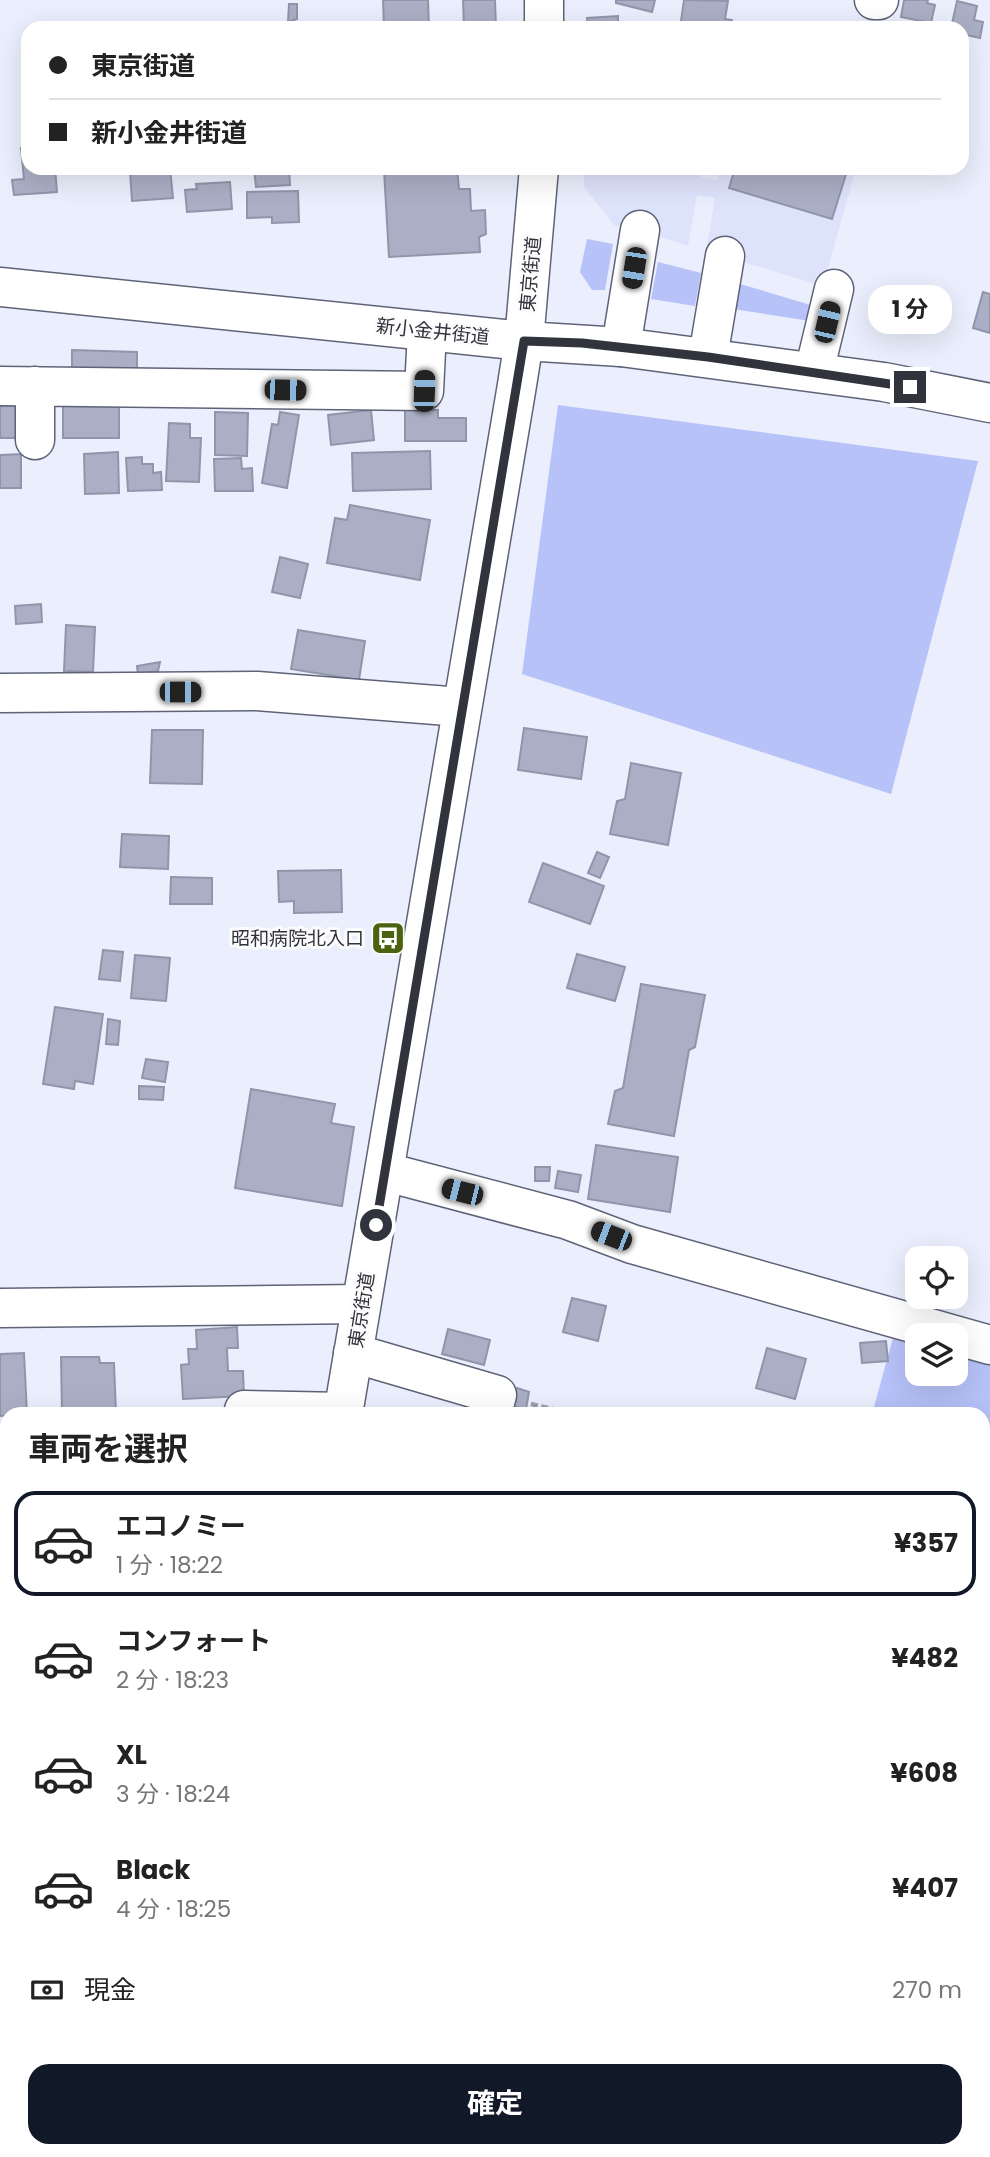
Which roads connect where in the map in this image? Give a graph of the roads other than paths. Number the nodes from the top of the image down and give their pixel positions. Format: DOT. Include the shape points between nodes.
graph roads {
  1 [pos="544,0"];
  2 [pos="544,21"];
  3 [pos="538,175"];
  4 [pos="640,230"];
  5 [pos="726,256"];
  6 [pos="0,287"];
  7 [pos="834,289"];
  8 [pos="428,331"];
  9 [pos="524,341"];
  10 [pos="621,347"];
  11 [pos="708,357"];
  12 [pos="814,372"];
  13 [pos="18,386"];
  14 [pos="990,403"];
  15 [pos="35,440"];
  16 [pos="0,693"];
  17 [pos="461,707"];
  18 [pos="386,1172"];
  19 [pos="361,1304"];
  20 [pos="0,1308"];
  21 [pos="990,1345"];
  22 [pos="354,1353"];
  23 [pos="494,1405"];
  24 [pos="344,1407"];
  1 -- 2 [label="main road"];
  3 -- 9 [label="main road, 東京街道"];
  4 -- 10 [label="main road"];
  5 -- 11 [label="main road"];
  6 -- 8 [label="main road, 新小金井街道"];
  7 -- 12 [label="main road"];
  8 -- 9 [label="main road, 新小金井街道"];
  8 -- 13 [label="main road" via="424,391"];
  9 -- 10 [label="main road, 新小金井街道"];
  9 -- 17 [label="main road, 東京街道"];
  10 -- 11 [label="main road, 新小金井街道"];
  11 -- 12 [label="main road, 新小金井街道"];
  12 -- 14 [label="main road, 新小金井街道"];
  13 -- 15 [label="main road"];
  16 -- 17 [label="main road" via="257,691"];
  17 -- 18 [label="main road, 東京街道"];
  18 -- 19 [label="main road, 東京街道"];
  18 -- 21 [label="main road" via="568,1220 632,1244"];
  19 -- 20 [label="main road"];
  19 -- 22 [label="main road, 東京街道"];
  22 -- 23 [label="main road"];
  22 -- 24 [label="main road, 東京街道"];
}
